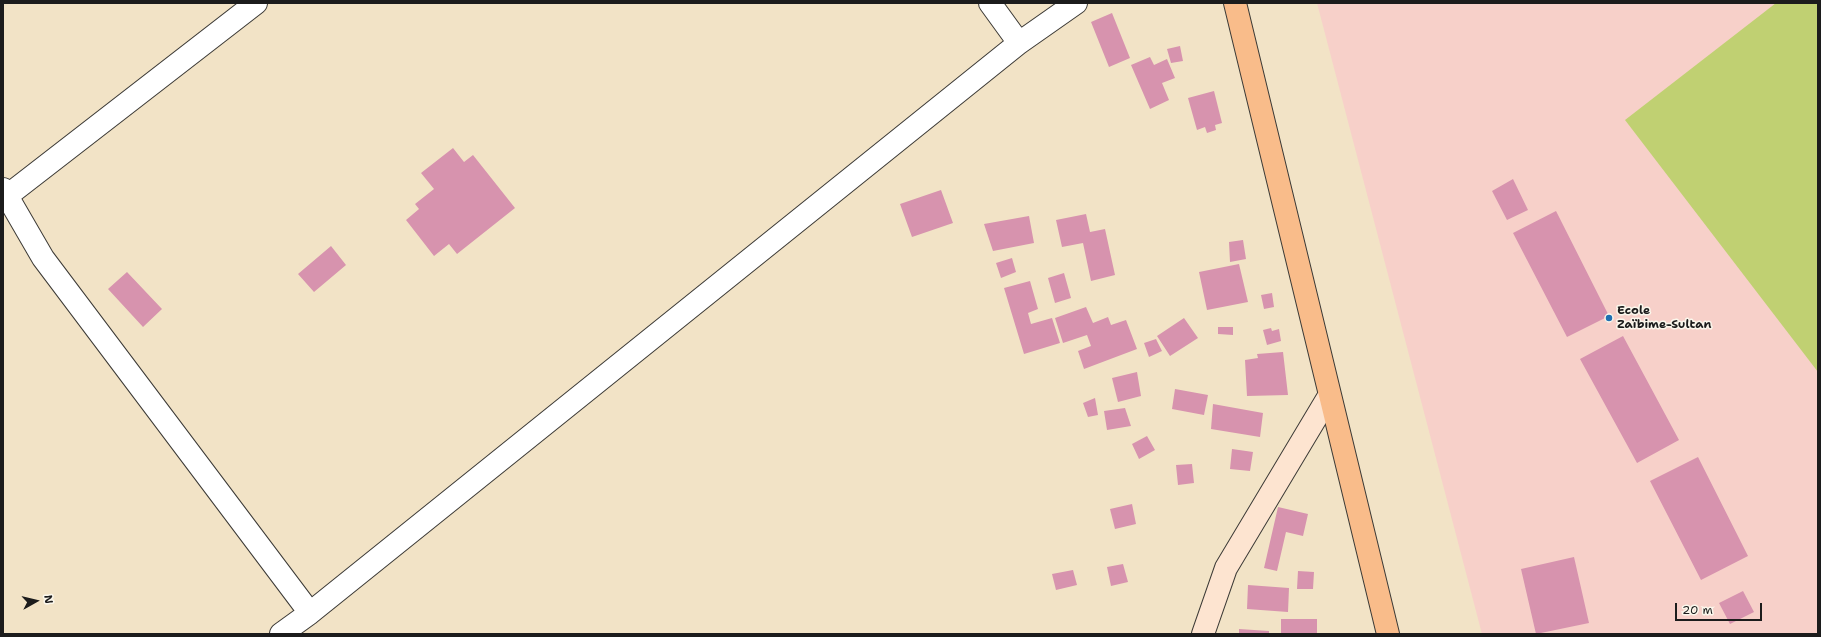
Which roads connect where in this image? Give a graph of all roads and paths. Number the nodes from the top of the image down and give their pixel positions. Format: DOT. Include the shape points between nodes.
graph roads {
  1 [pos="256,3"];
  2 [pos="990,3"];
  3 [pos="1076,3"];
  4 [pos="1235,3"];
  5 [pos="1019,43"];
  6 [pos="5,195"];
  7 [pos="1329,396"];
  8 [pos="310,613"];
  9 [pos="281,634"];
  10 [pos="1204,634"];
  11 [pos="1388,634"];
  1 -- 6 [label="street"];
  2 -- 5 [label="street"];
  3 -- 5 [label="street"];
  4 -- 7 [label="main road"];
  5 -- 8 [label="street"];
  6 -- 8 [label="street" via="43,258"];
  7 -- 10 [label="main road" via="1226,568"];
  7 -- 11 [label="main road"];
  8 -- 9 [label="street"];
}
